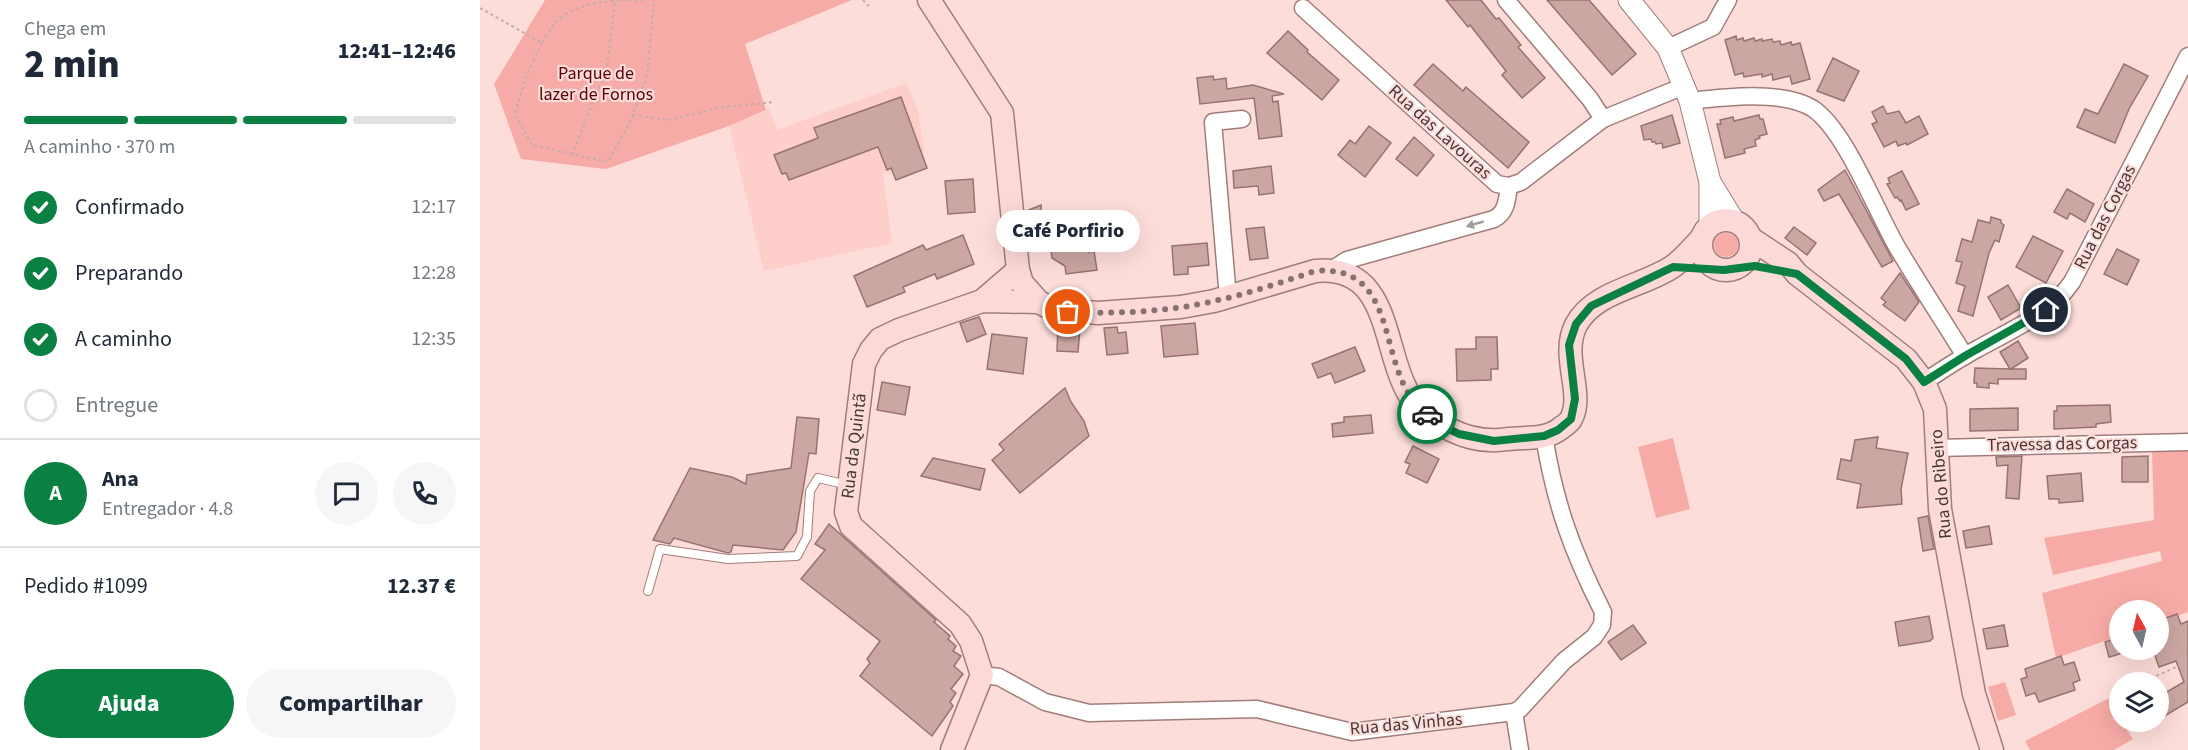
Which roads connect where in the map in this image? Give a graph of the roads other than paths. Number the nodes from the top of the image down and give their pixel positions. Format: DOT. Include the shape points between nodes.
graph roads {
  1 [pos="929,0"];
  2 [pos="1506,0"];
  3 [pos="1629,0"];
  4 [pos="1728,0"];
  5 [pos="1303,8"];
  6 [pos="1668,48"];
  7 [pos="2188,56"];
  8 [pos="1687,93"];
  9 [pos="1242,119"];
  10 [pos="1603,119"];
  11 [pos="1710,182"];
  12 [pos="1509,186"];
  13 [pos="1734,221"];
  14 [pos="1706,232"];
  15 [pos="1750,238"];
  16 [pos="1739,266"];
  17 [pos="1673,267"];
  18 [pos="1715,267"];
  19 [pos="1018,270"];
  20 [pos="1331,270"];
  21 [pos="1797,274"];
  22 [pos="1228,298"];
  23 [pos="982,301"];
  24 [pos="1039,302"];
  25 [pos="1965,356"];
  26 [pos="1924,382"];
  27 [pos="1544,436"];
  28 [pos="2188,442"];
  29 [pos="1937,448"];
  30 [pos="848,485"];
  31 [pos="648,591"];
  32 [pos="982,675"];
  33 [pos="1514,712"];
  34 [pos="952,750"];
  35 [pos="1520,750"];
  36 [pos="1992,750"];
  1 -- 19 [label="main road" via="1002,113"];
  2 -- 10 [label="street"];
  3 -- 6 [label="street"];
  4 -- 6 [label="street" via="1713,27"];
  5 -- 12 [label="street, Rua das Lavouras" via="1497,184"];
  6 -- 8 [label="street"];
  7 -- 25 [label="street, Rua das Corgas" via="2062,297"];
  8 -- 10 [label="street, Rua das Lavouras"];
  8 -- 11 [label="street"];
  8 -- 25 [label="street, Rua das Lavouras" via="1719,98 1787,98 1812,108 1834,128 1896,245"];
  9 -- 22 [label="street" via="1213,122"];
  10 -- 12 [label="street, Rua das Lavouras" via="1521,182"];
  11 -- 13 [label="street"];
  11 -- 14 [label="street"];
  12 -- 20 [label="street, one-way" via="1505,208 1494,219 1347,260"];
  13 -- 14 [label="main road" via="1726,220"];
  13 -- 15 [label="main road"];
  14 -- 17 [label="main road"];
  14 -- 18 [label="main road" via="1703,256"];
  15 -- 16 [label="main road" via="1749,254"];
  15 -- 21 [label="main road, Rua do Ribeiro" via="1788,263"];
  16 -- 18 [label="main road" via="1724,270"];
  16 -- 21 [label="main road, Rua do Ribeiro"];
  17 -- 18 [label="main road"];
  17 -- 27 [label="main road" via="1591,306 1576,324 1569,345 1575,399 1571,419"];
  19 -- 23 [label="main road, Rua da Quintã"];
  19 -- 24 [label="main road" via="1022,283"];
  20 -- 22 [label="main road, Rua da Quintã" via="1315,271"];
  20 -- 27 [label="main road" via="1360,281 1372,295 1401,380 1428,416 1474,438 1494,441"];
  21 -- 26 [label="main road, Rua do Ribeiro" via="1906,359"];
  22 -- 24 [label="main road, Rua da Quintã" via="1181,307 1098,313 1060,311"];
  23 -- 24 [label="main road, Rua da Quintã"];
  23 -- 30 [label="main road, Rua da Quintã" via="899,330 880,339 871,350 864,364"];
  25 -- 26 [label="street, Rua das Corgas"];
  26 -- 29 [label="main road, Rua do Ribeiro" via="1935,409"];
  27 -- 33 [label="street" via="1565,529 1603,612 1602,625"];
  28 -- 29 [label="street, Travessa das Corgas"];
  29 -- 36 [label="main road, Rua do Ribeiro" via="1942,521 1974,694"];
  30 -- 31 [label="lane" via="819,478 810,491 807,537 797,556 728,559 660,549"];
  30 -- 32 [label="main road, Rua da Quintã" via="846,512 852,526 960,624 971,641"];
  32 -- 33 [label="street, Rua das Vinhas" via="999,677 1046,702 1089,713 1257,709 1352,732"];
  32 -- 34 [label="main road"];
  33 -- 35 [label="street"];
}
